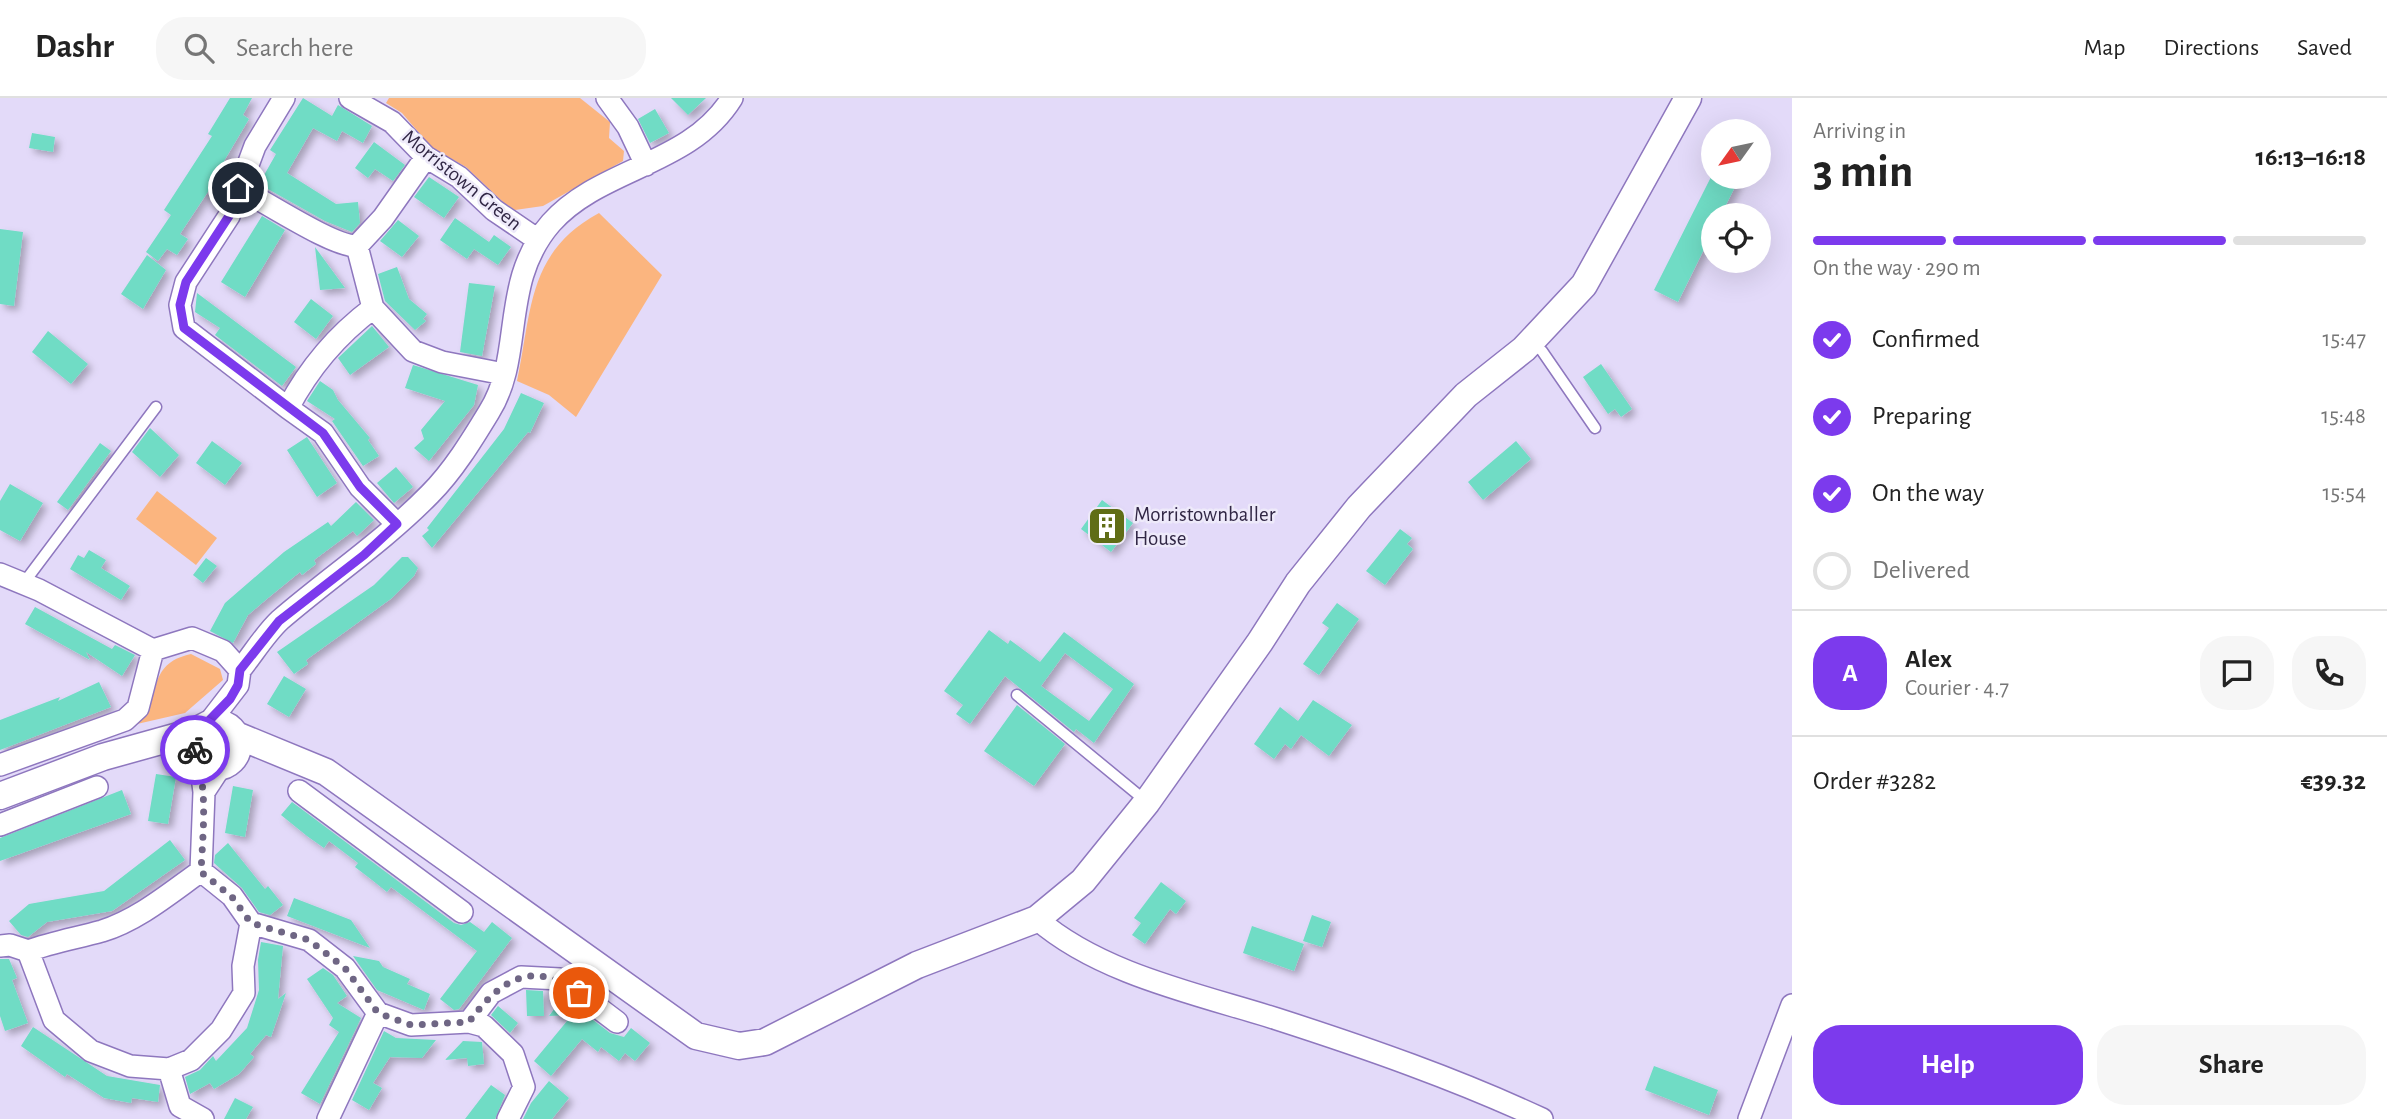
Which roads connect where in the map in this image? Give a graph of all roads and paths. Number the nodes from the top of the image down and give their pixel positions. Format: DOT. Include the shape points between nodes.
graph roads {
  1 [pos="284,98"];
  2 [pos="350,98"];
  3 [pos="607,98"];
  4 [pos="732,98"];
  5 [pos="1688,98"];
  6 [pos="426,157"];
  7 [pos="646,165"];
  8 [pos="238,188"];
  9 [pos="538,240"];
  10 [pos="357,246"];
  11 [pos="373,308"];
  12 [pos="1531,342"];
  13 [pos="504,374"];
  14 [pos="156,407"];
  15 [pos="288,408"];
  16 [pos="1595,428"];
  17 [pos="397,524"];
  18 [pos="0,574"];
  19 [pos="23,584"];
  20 [pos="153,650"];
  21 [pos="240,670"];
  22 [pos="1017,695"];
  23 [pos="216,744"];
  24 [pos="0,765"];
  25 [pos="97,787"];
  26 [pos="299,791"];
  27 [pos="11,802"];
  28 [pos="1147,802"];
  29 [pos="0,825"];
  30 [pos="404,828"];
  31 [pos="390,859"];
  32 [pos="201,872"];
  33 [pos="462,912"];
  34 [pos="1037,919"];
  35 [pos="251,923"];
  36 [pos="0,946"];
  37 [pos="28,951"];
  38 [pos="1792,1005"];
  39 [pos="378,1013"];
  40 [pos="469,1022"];
  41 [pos="617,1022"];
  42 [pos="169,1069"];
  43 [pos="202,1119"];
  44 [pos="328,1119"];
  45 [pos="508,1119"];
  46 [pos="1542,1119"];
  47 [pos="1749,1119"];
  1 -- 8 [label="street" via="255,146"];
  2 -- 6 [label="street, Morristown Green" via="392,122"];
  3 -- 7 [label="street" via="628,127"];
  4 -- 7 [label="street, Morristown Green" via="693,141"];
  5 -- 12 [label="street" via="1584,285"];
  6 -- 9 [label="street, Morristown Green" via="459,177 494,210"];
  6 -- 10 [label="street"];
  7 -- 9 [label="street, Morristown Green" via="579,200"];
  8 -- 10 [label="street" via="321,234"];
  8 -- 15 [label="street" via="229,216 186,282 180,305 184,328"];
  9 -- 13 [label="street" via="521,275"];
  10 -- 11 [label="street"];
  11 -- 13 [label="street" via="413,351 442,362"];
  11 -- 15 [label="street" via="328,347"];
  12 -- 16 [label="lane"];
  12 -- 28 [label="street" via="1466,395 1359,507 1298,583"];
  13 -- 17 [label="street" via="492,409 461,456 431,493"];
  14 -- 19 [label="lane"];
  15 -- 17 [label="street" via="323,433 360,487"];
  17 -- 21 [label="street" via="279,621"];
  18 -- 19 [label="street"];
  19 -- 20 [label="street"];
  20 -- 21 [label="street" via="191,638 223,651"];
  20 -- 24 [label="street" via="138,708 125,720"];
  21 -- 23 [label="street"];
  22 -- 28 [label="lane"];
  23 -- 27 [label="street" via="171,739 103,757"];
  23 -- 30 [label="street" via="286,754 327,772"];
  23 -- 32 [label="street" via="204,792"];
  25 -- 27 [label="street"];
  26 -- 31 [label="street"];
  27 -- 29 [label="street"];
  28 -- 34 [label="street" via="1083,881"];
  30 -- 31 [label="street"];
  30 -- 34 [label="street" via="696,1036 739,1046 765,1042 917,965"];
  31 -- 33 [label="street"];
  32 -- 35 [label="street" via="232,897"];
  32 -- 37 [label="street" via="151,907 103,930"];
  34 -- 46 [label="street" via="1102,962 1409,1062"];
  35 -- 39 [label="street" via="309,940 345,968"];
  35 -- 42 [label="street" via="243,966 244,993 221,1030 191,1060"];
  36 -- 37 [label="street"];
  37 -- 42 [label="street" via="54,1020 91,1051 130,1066"];
  38 -- 47 [label="street"];
  39 -- 40 [label="street" via="411,1025"];
  39 -- 44 [label="street"];
  40 -- 41 [label="street" via="491,993 520,977 560,979"];
  40 -- 45 [label="street" via="484,1026 513,1054 524,1087"];
  42 -- 43 [label="street" via="180,1106"];
}
